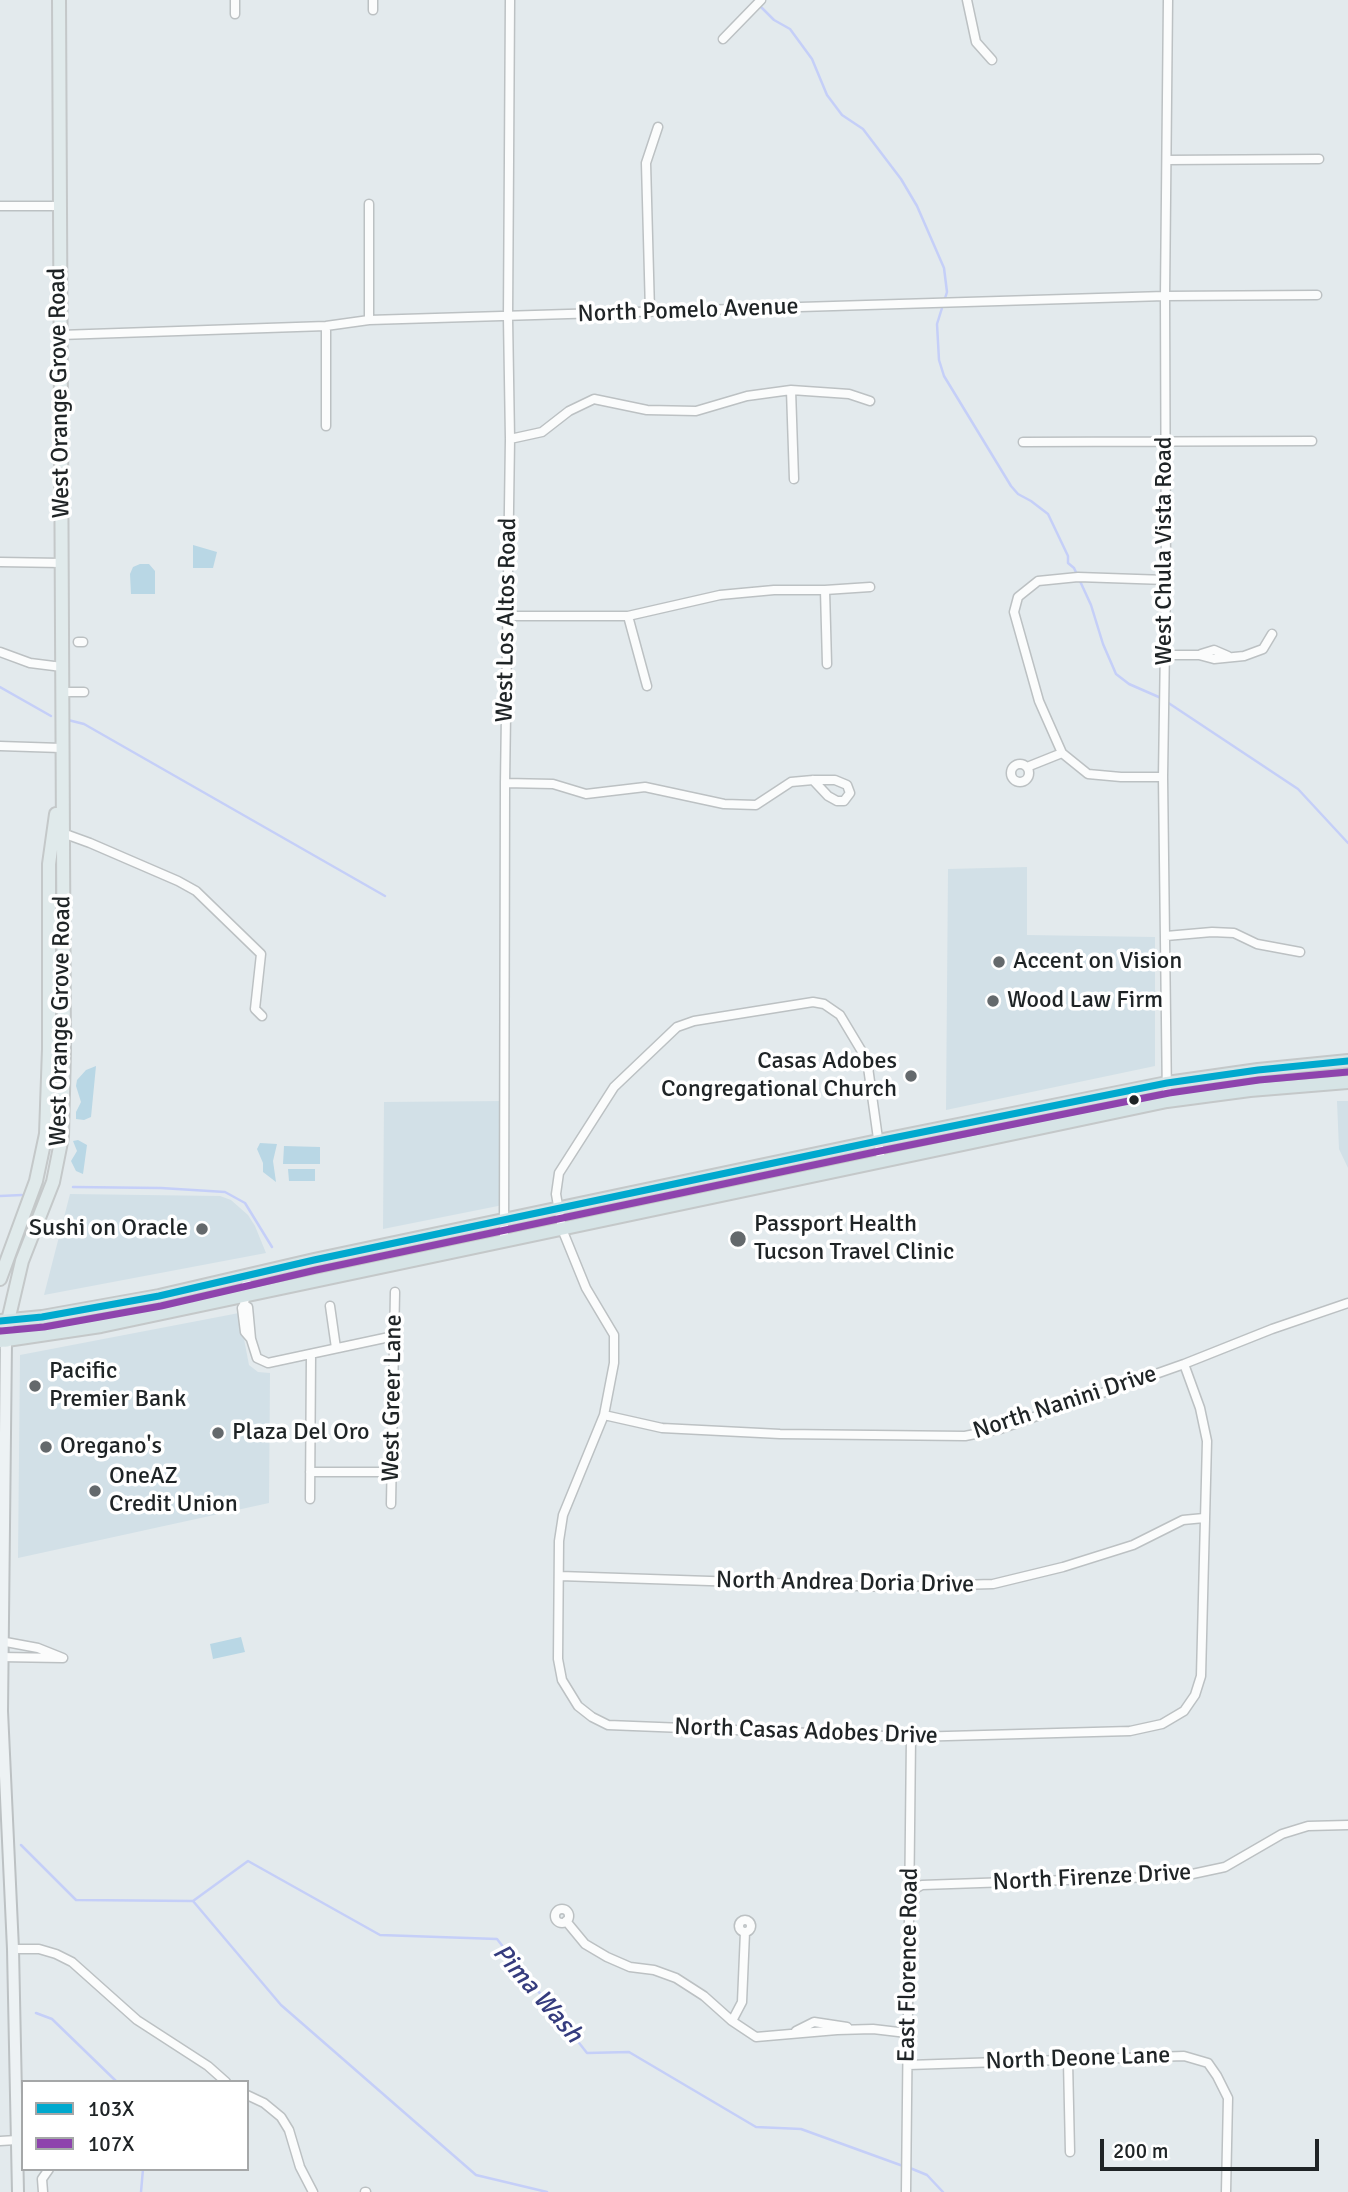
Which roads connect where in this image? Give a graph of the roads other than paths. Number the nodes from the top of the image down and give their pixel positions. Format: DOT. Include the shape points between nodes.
graph roads {
  1 [pos="59,0"];
  2 [pos="235,0"];
  3 [pos="373,0"];
  4 [pos="510,0"];
  5 [pos="761,0"];
  6 [pos="967,0"];
  7 [pos="1168,0"];
  8 [pos="373,10"];
  9 [pos="235,14"];
  10 [pos="723,39"];
  11 [pos="992,60"];
  12 [pos="658,127"];
  13 [pos="1319,159"];
  14 [pos="1167,160"];
  15 [pos="369,204"];
  16 [pos="0,205"];
  17 [pos="58,206"];
  18 [pos="1317,295"];
  19 [pos="1165,296"];
  20 [pos="650,312"];
  21 [pos="508,318"];
  22 [pos="369,320"];
  23 [pos="326,326"];
  24 [pos="60,335"];
  25 [pos="791,390"];
  26 [pos="870,401"];
  27 [pos="326,426"];
  28 [pos="510,439"];
  29 [pos="1312,441"];
  30 [pos="1023,442"];
  31 [pos="1167,443"];
  32 [pos="794,479"];
  33 [pos="0,562"];
  34 [pos="62,563"];
  35 [pos="1166,580"];
  36 [pos="870,587"];
  37 [pos="825,590"];
  38 [pos="507,616"];
  39 [pos="628,616"];
  40 [pos="1272,634"];
  41 [pos="0,652"];
  42 [pos="1165,655"];
  43 [pos="827,664"];
  44 [pos="62,667"];
  45 [pos="647,685"];
  46 [pos="62,692"];
  47 [pos="84,692"];
  48 [pos="0,746"];
  49 [pos="61,748"];
  50 [pos="1062,753"];
  51 [pos="1027,767"];
  52 [pos="1163,777"];
  53 [pos="813,780"];
  54 [pos="505,783"];
  55 [pos="57,835"];
  56 [pos="1166,936"];
  57 [pos="1300,952"];
  58 [pos="262,1016"];
  59 [pos="1348,1061"];
  60 [pos="1348,1082"];
  61 [pos="1167,1083"];
  62 [pos="1167,1101"];
  63 [pos="878,1141"];
  64 [pos="881,1160"];
  65 [pos="559,1209"];
  66 [pos="504,1221"];
  67 [pos="562,1229"];
  68 [pos="504,1241"];
  69 [pos="247,1277"];
  70 [pos="0,1279"];
  71 [pos="395,1292"];
  72 [pos="244,1300"];
  73 [pos="1348,1303"];
  74 [pos="330,1306"];
  75 [pos="4,1321"];
  76 [pos="394,1336"];
  77 [pos="3,1341"];
  78 [pos="336,1348"];
  79 [pos="311,1354"];
  80 [pos="1184,1364"];
  81 [pos="604,1415"];
  82 [pos="310,1472"];
  83 [pos="392,1472"];
  84 [pos="310,1499"];
  85 [pos="391,1504"];
  86 [pos="1203,1518"];
  87 [pos="560,1576"];
  88 [pos="2,1641"];
  89 [pos="2,1657"];
  90 [pos="1,1706"];
  91 [pos="911,1737"];
  92 [pos="1348,1825"];
  93 [pos="9,1833"];
  94 [pos="0,1843"];
  95 [pos="5,1861"];
  96 [pos="911,1891"];
  97 [pos="566,1921"];
  98 [pos="745,1932"];
  99 [pos="13,1949"];
  100 [pos="732,2021"];
  101 [pos="907,2033"];
  102 [pos="1068,2061"];
  103 [pos="908,2065"];
  104 [pos="224,2080"];
  105 [pos="248,2095"];
  106 [pos="17,2140"];
  107 [pos="0,2141"];
  108 [pos="1070,2152"];
  109 [pos="48,2171"];
  110 [pos="18,2192"];
  111 [pos="43,2192"];
  112 [pos="313,2192"];
  113 [pos="906,2192"];
  114 [pos="1226,2192"];
  1 -- 17 [label="main road, West Orange Grove Road"];
  2 -- 9 [label="street"];
  3 -- 8 [label="street"];
  4 -- 21 [label="street, West Los Altos Road"];
  5 -- 10 [label="street"];
  6 -- 11 [label="street" via="976,42"];
  7 -- 14 [label="street, West Chula Vista Road"];
  12 -- 20 [label="street" via="646,163"];
  13 -- 14 [label="street"];
  14 -- 19 [label="street, West Chula Vista Road"];
  15 -- 22 [label="street"];
  16 -- 17 [label="street"];
  17 -- 24 [label="main road, West Orange Grove Road"];
  18 -- 19 [label="street, North Pomelo Avenue"];
  19 -- 20 [label="street, North Pomelo Avenue"];
  19 -- 31 [label="street, West Chula Vista Road"];
  20 -- 21 [label="street, North Pomelo Avenue"];
  21 -- 22 [label="street, North Pomelo Avenue"];
  21 -- 28 [label="street, West Los Altos Road"];
  22 -- 23 [label="street, North Pomelo Avenue"];
  23 -- 24 [label="street, North Pomelo Avenue"];
  23 -- 27 [label="street"];
  24 -- 34 [label="main road, West Orange Grove Road"];
  25 -- 26 [label="street" via="849,394"];
  25 -- 28 [label="street" via="747,396 695,411 647,410 594,399 542,432"];
  25 -- 32 [label="street"];
  28 -- 38 [label="street, West Los Altos Road"];
  29 -- 31 [label="street"];
  30 -- 31 [label="street"];
  31 -- 35 [label="street, West Chula Vista Road"];
  33 -- 34 [label="street"];
  34 -- 44 [label="main road, West Orange Grove Road"];
  35 -- 42 [label="street, West Chula Vista Road"];
  35 -- 50 [label="street" via="1078,577 1038,581 1018,597 1014,612 1019,635 1039,701"];
  36 -- 37 [label="street"];
  37 -- 39 [label="street" via="720,596"];
  37 -- 43 [label="street"];
  38 -- 39 [label="street"];
  38 -- 54 [label="street, West Los Altos Road"];
  39 -- 45 [label="street"];
  40 -- 42 [label="street" via="1263,649 1244,656 1214,650"];
  41 -- 44 [label="street" via="30,663"];
  42 -- 52 [label="street, West Chula Vista Road"];
  44 -- 46 [label="main road, West Orange Grove Road"];
  46 -- 47 [label="street"];
  46 -- 49 [label="main road, West Orange Grove Road"];
  48 -- 49 [label="street"];
  49 -- 55 [label="main road, West Orange Grove Road"];
  50 -- 51 [label="street"];
  50 -- 52 [label="street" via="1088,774"];
  52 -- 56 [label="street, West Chula Vista Road"];
  53 -- 54 [label="street" via="791,782 757,805 724,804 645,787 586,794 553,784"];
  54 -- 66 [label="street, West Los Altos Road"];
  55 -- 58 [label="street" via="90,843 196,891 261,954 255,1009"];
  55 -- 70 [label="main road, West Orange Grove Road" via="49,872 46,1134 36,1181"];
  55 -- 75 [label="main road, West Orange Grove Road" via="62,1136 54,1182"];
  56 -- 57 [label="street" via="1234,933 1257,944"];
  56 -- 61 [label="street, West Chula Vista Road"];
  59 -- 61 [label="highway"];
  60 -- 62 [label="highway"];
  61 -- 62 [label="street, West Chula Vista Road"];
  61 -- 63 [label="highway"];
  62 -- 64 [label="highway"];
  63 -- 64 [label="street, North Casas Adobes Drive"];
  63 -- 65 [label="highway"];
  63 -- 65 [label="street, North Casas Adobes Drive" via="867,1060 833,1008 813,1002 694,1021 677,1027 614,1087 559,1173"];
  64 -- 67 [label="highway"];
  65 -- 66 [label="highway"];
  65 -- 67 [label="street, North Casas Adobes Drive"];
  66 -- 68 [label="street, West Los Altos Road"];
  66 -- 69 [label="highway"];
  67 -- 68 [label="highway"];
  67 -- 81 [label="street, North Casas Adobes Drive" via="586,1288 614,1335"];
  68 -- 72 [label="highway"];
  69 -- 72 [label="street"];
  69 -- 75 [label="highway"];
  71 -- 76 [label="street, West Greer Lane"];
  72 -- 77 [label="highway"];
  72 -- 79 [label="street" via="245,1332 259,1360 275,1363"];
  73 -- 80 [label="street, North Nanini Drive"];
  74 -- 78 [label="street"];
  75 -- 77 [label="main road, West Orange Grove Road"];
  76 -- 78 [label="street"];
  76 -- 83 [label="street, West Greer Lane"];
  77 -- 88 [label="main road, West Orange Grove Road"];
  78 -- 79 [label="street"];
  79 -- 82 [label="street"];
  80 -- 81 [label="street, North Nanini Drive" via="1000,1429 965,1436 662,1428"];
  80 -- 86 [label="street, North Casas Adobes Drive" via="1207,1441"];
  81 -- 87 [label="street, North Casas Adobes Drive" via="563,1515"];
  82 -- 83 [label="street"];
  82 -- 84 [label="street"];
  83 -- 85 [label="street, West Greer Lane"];
  86 -- 87 [label="street, North Andrea Doria Drive" via="1183,1520 1133,1545 1063,1567 993,1584 889,1587"];
  86 -- 91 [label="street, North Casas Adobes Drive" via="1201,1676 1184,1711 1161,1724 1130,1731"];
  87 -- 91 [label="street, North Casas Adobes Drive" via="558,1659 562,1680 578,1706 608,1725"];
  88 -- 89 [label="main road, West Orange Grove Road"];
  88 -- 89 [label="street" via="63,1658"];
  89 -- 90 [label="main road, West Orange Grove Road"];
  90 -- 93 [label="main road, West Orange Grove Road"];
  91 -- 96 [label="street, East Florence Road"];
  92 -- 96 [label="street, North Firenze Drive" via="1307,1826 1282,1834 1225,1867 1183,1876 922,1885"];
  93 -- 94 [label="street"];
  93 -- 95 [label="main road, West Orange Grove Road"];
  95 -- 99 [label="main road, West Orange Grove Road"];
  96 -- 101 [label="street, East Florence Road"];
  97 -- 100 [label="street" via="585,1944 630,1967 676,1978"];
  98 -- 100 [label="street" via="742,2002"];
  99 -- 104 [label="street" via="39,1949 72,1962 137,2020"];
  99 -- 106 [label="main road, West Orange Grove Road"];
  100 -- 101 [label="street" via="757,2037 790,2034 814,2022"];
  101 -- 103 [label="street, East Florence Road"];
  102 -- 103 [label="street, North Deone Lane"];
  102 -- 108 [label="street"];
  102 -- 114 [label="street, North Deone Lane" via="1184,2056 1208,2063 1228,2098"];
  103 -- 113 [label="street, East Florence Road"];
  105 -- 112 [label="street" via="281,2117"];
  106 -- 107 [label="street"];
  106 -- 110 [label="main road, West Orange Grove Road"];
  109 -- 111 [label="street" via="42,2179"];
}
